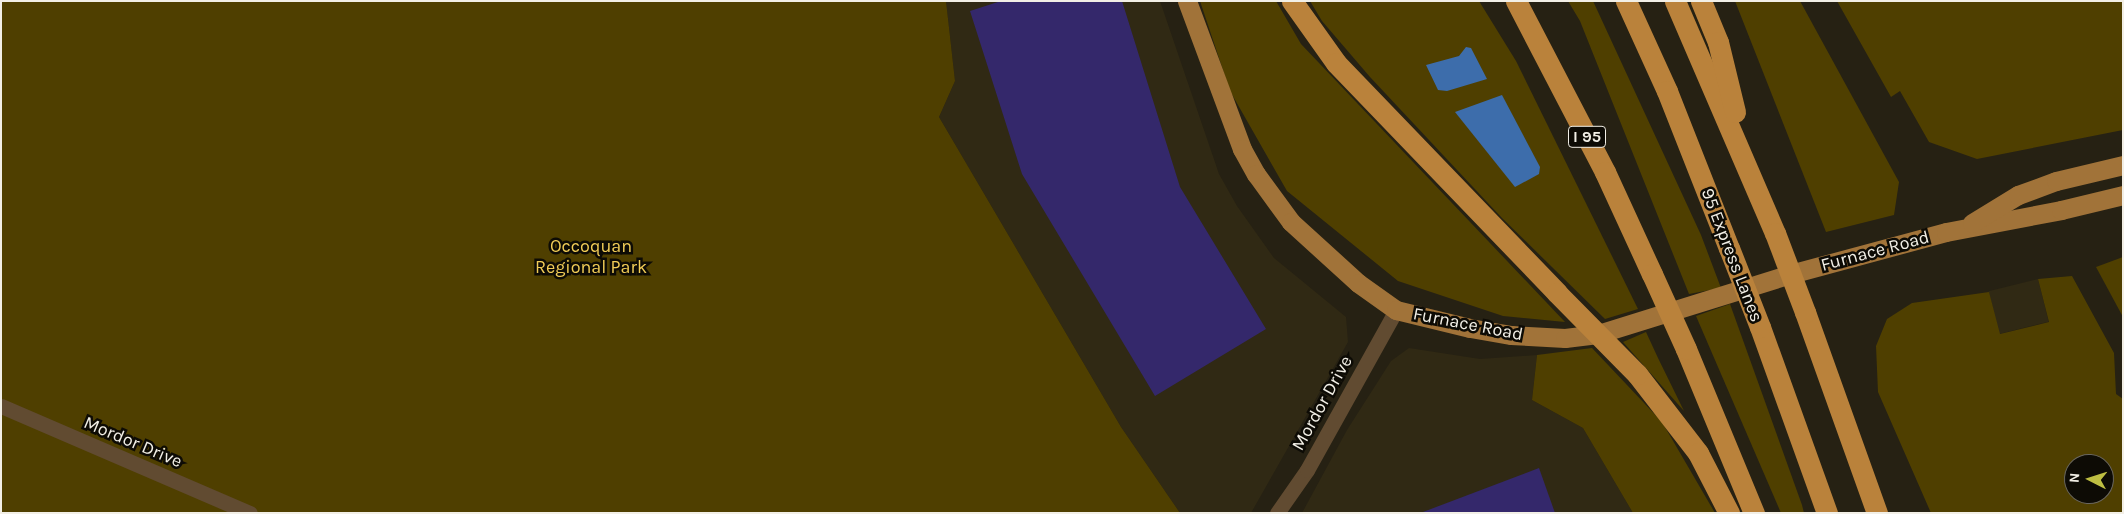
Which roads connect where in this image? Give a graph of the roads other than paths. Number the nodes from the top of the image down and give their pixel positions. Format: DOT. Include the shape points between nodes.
graph roads {
  1 [pos="1187,1"];
  2 [pos="1292,1"];
  3 [pos="1516,1"];
  4 [pos="1626,1"];
  5 [pos="1675,1"];
  6 [pos="1701,1"];
  7 [pos="2123,165"];
  8 [pos="1750,173"];
  9 [pos="2123,195"];
  10 [pos="1968,226"];
  11 [pos="1396,310"];
  12 [pos="1,406"];
  13 [pos="250,513"];
  14 [pos="1277,513"];
  15 [pos="1729,513"];
  16 [pos="1754,513"];
  17 [pos="1827,513"];
  18 [pos="1876,513"];
  1 -- 11 [label="main road, Furnace Road" via="1242,149 1272,198 1311,243"];
  2 -- 15 [label="highway, bridge" via="1336,63 1637,374 1698,453"];
  3 -- 16 [label="highway, I 95, bridge" via="1605,172 1686,349"];
  4 -- 17 [label="highway, 95 Express Lanes, bridge" via="1667,91 1760,326"];
  5 -- 8 [label="highway"];
  6 -- 8 [label="highway" via="1718,42"];
  7 -- 10 [label="main road, Furnace Road" via="2056,181 2018,195"];
  8 -- 18 [label="highway, bridge" via="1805,312"];
  9 -- 10 [label="main road, Furnace Road"];
  10 -- 11 [label="main road, Furnace Road" via="1794,273 1598,334 1565,338 1511,335"];
  11 -- 14 [label="street, Mordor Drive" via="1307,470"];
  12 -- 13 [label="street, Mordor Drive"];
}
